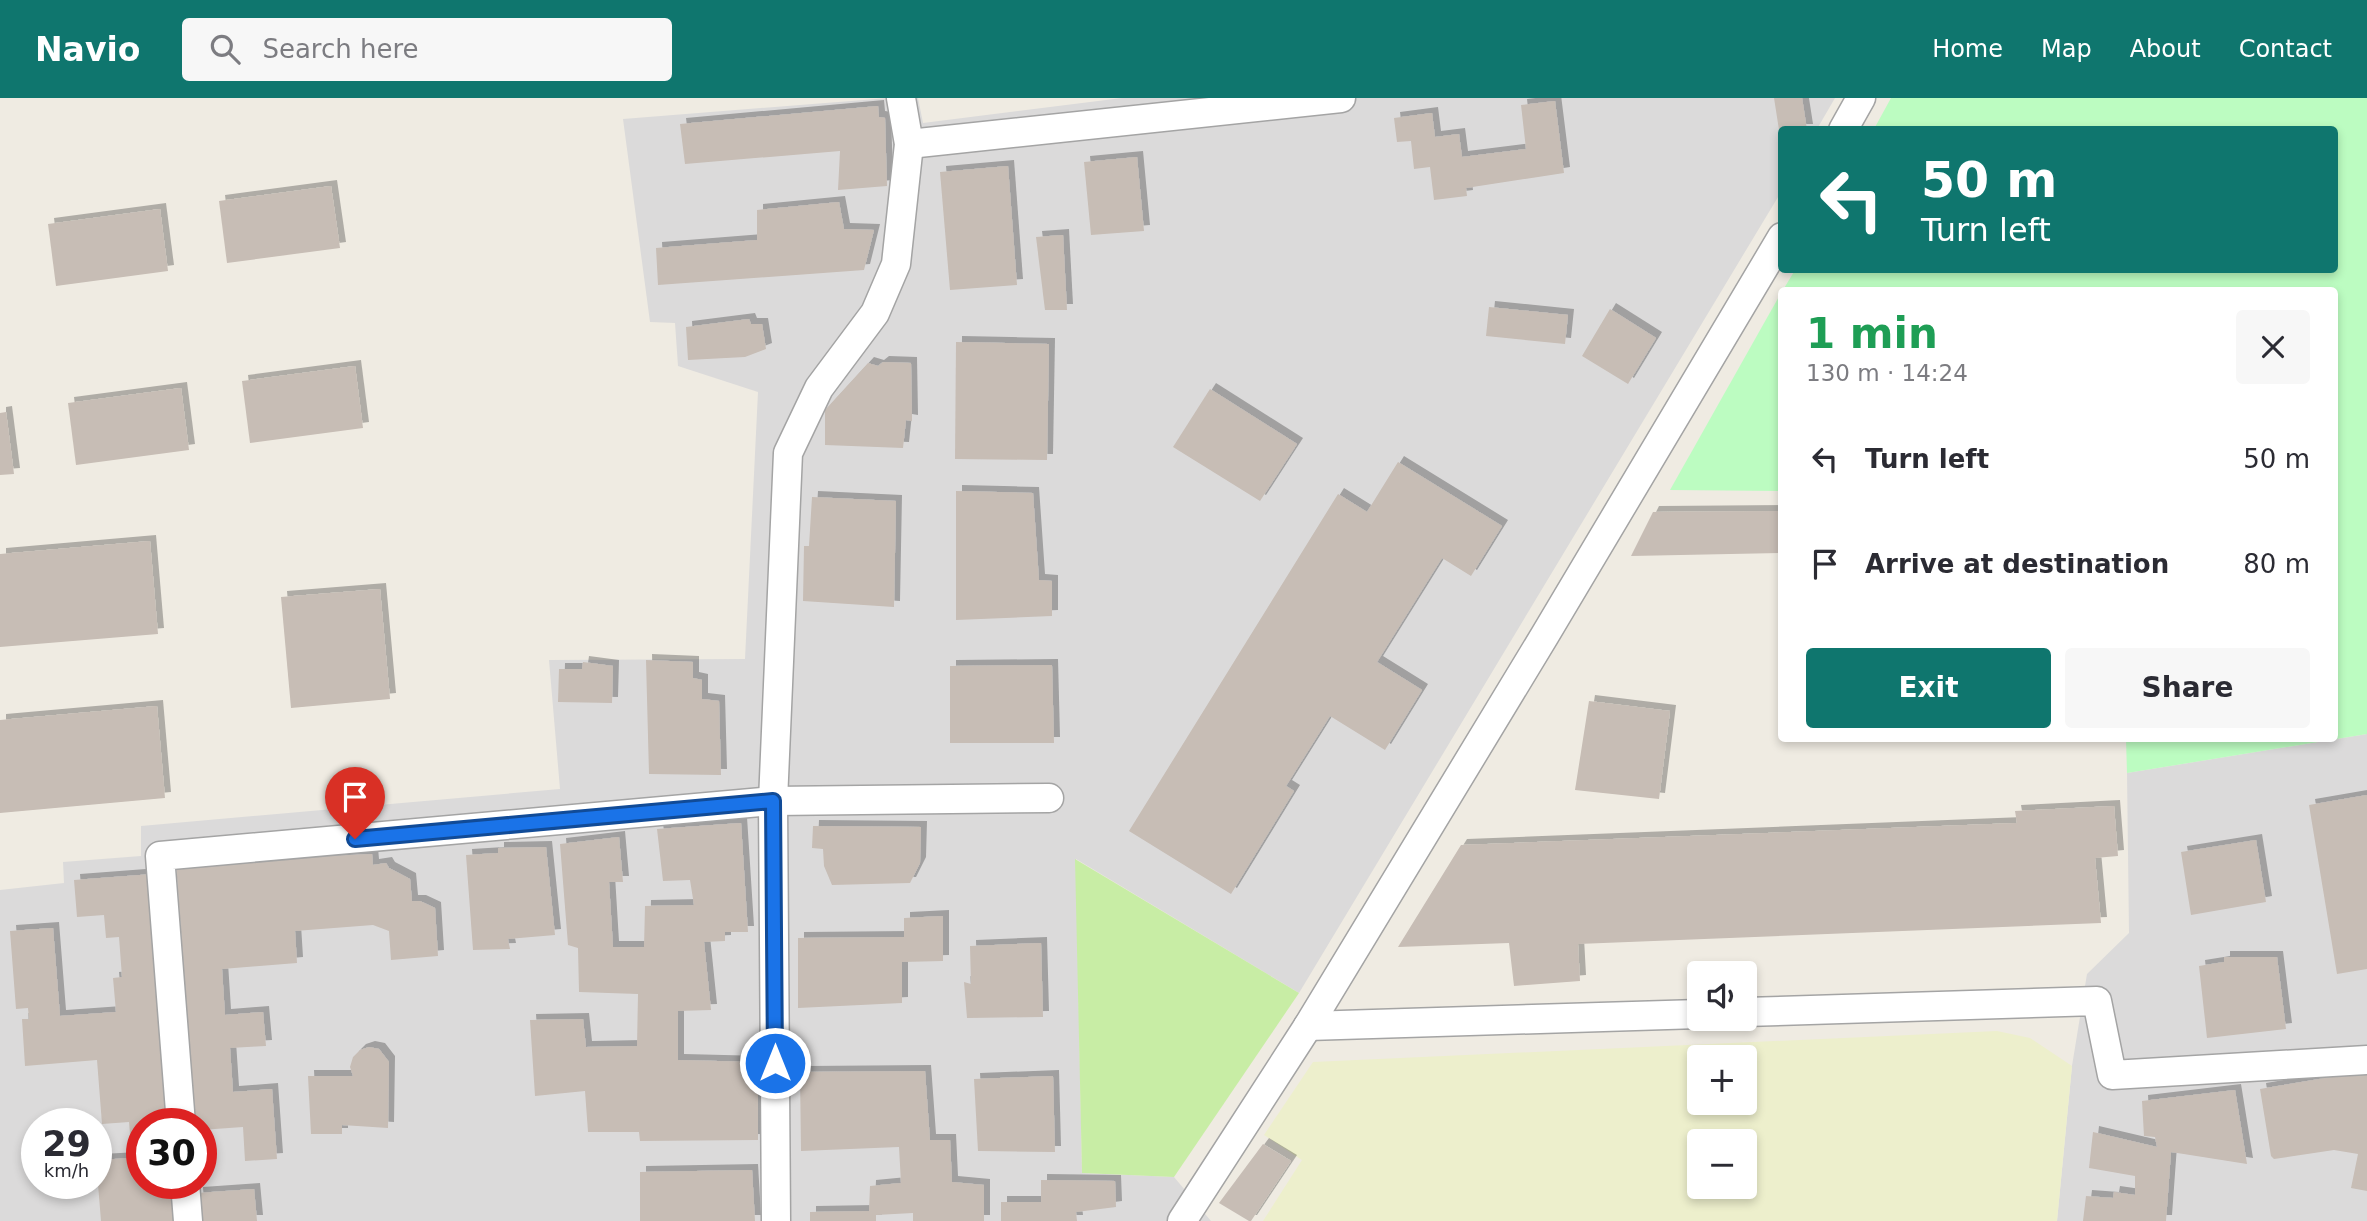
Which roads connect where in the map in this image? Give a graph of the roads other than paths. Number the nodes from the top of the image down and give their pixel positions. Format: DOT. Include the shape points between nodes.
graph roads {
  1 [pos="901,98"];
  2 [pos="1340,98"];
  3 [pos="1861,98"];
  4 [pos="1845,126"];
  5 [pos="909,144"];
  6 [pos="1778,244"];
  7 [pos="1049,798"];
  8 [pos="773,801"];
  9 [pos="1757,1012"];
  10 [pos="1687,1014"];
  11 [pos="1308,1026"];
  12 [pos="2367,1060"];
  13 [pos="180,1108"];
  14 [pos="186,1199"];
  15 [pos="188,1221"];
  16 [pos="776,1221"];
  17 [pos="1182,1221"];
  1 -- 5 [label="street"];
  2 -- 5 [label="street"];
  3 -- 4 [label="street"];
  5 -- 8 [label="street" via="896,264 875,313 818,388 788,453"];
  6 -- 11 [label="street"];
  7 -- 8 [label="street"];
  8 -- 13 [label="street" via="160,856"];
  8 -- 16 [label="street"];
  9 -- 12 [label="street" via="2097,1002 2112,1075"];
  10 -- 11 [label="street"];
  11 -- 17 [label="street"];
  14 -- 15 [label="street"];
}
